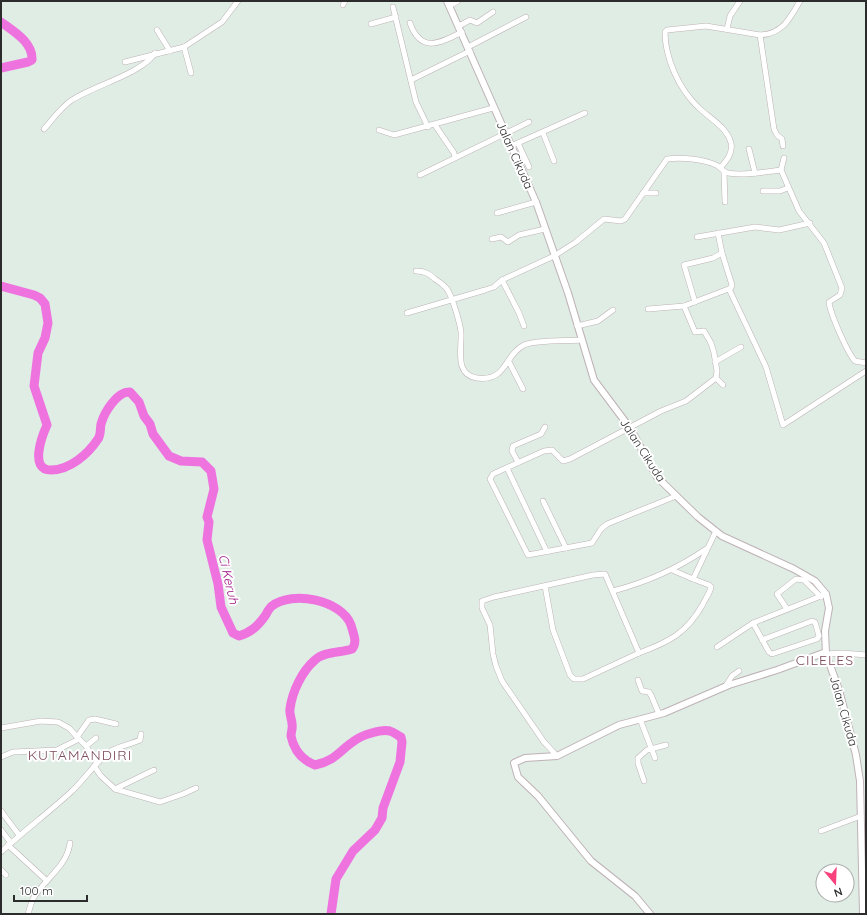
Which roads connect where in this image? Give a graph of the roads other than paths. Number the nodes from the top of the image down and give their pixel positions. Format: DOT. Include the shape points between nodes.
graph roads {
  1 [pos="238,1"];
  2 [pos="458,1"];
  3 [pos="740,1"];
  4 [pos="800,1"];
  5 [pos="448,4"];
  6 [pos="393,7"];
  7 [pos="493,12"];
  8 [pos="396,17"];
  9 [pos="526,17"];
  10 [pos="410,23"];
  11 [pos="371,24"];
  12 [pos="727,28"];
  13 [pos="460,29"];
  14 [pos="157,30"];
  15 [pos="760,35"];
  16 [pos="184,47"];
  17 [pos="469,49"];
  18 [pos="170,51"];
  19 [pos="155,53"];
  20 [pos="125,62"];
  21 [pos="191,73"];
  22 [pos="411,80"];
  23 [pos="493,108"];
  24 [pos="585,113"];
  25 [pos="528,122"];
  26 [pos="435,125"];
  27 [pos="428,127"];
  28 [pos="44,129"];
  29 [pos="379,130"];
  30 [pos="505,133"];
  31 [pos="543,133"];
  32 [pos="518,143"];
  33 [pos="511,146"];
  34 [pos="783,146"];
  35 [pos="749,149"];
  36 [pos="455,157"];
  37 [pos="784,158"];
  38 [pos="554,161"];
  39 [pos="529,167"];
  40 [pos="722,170"];
  41 [pos="781,170"];
  42 [pos="756,174"];
  43 [pos="420,175"];
  44 [pos="788,188"];
  45 [pos="763,191"];
  46 [pos="643,193"];
  47 [pos="656,193"];
  48 [pos="536,202"];
  49 [pos="725,202"];
  50 [pos="497,213"];
  51 [pos="810,223"];
  52 [pos="545,229"];
  53 [pos="718,234"];
  54 [pos="697,237"];
  55 [pos="492,239"];
  56 [pos="722,253"];
  57 [pos="554,256"];
  58 [pos="416,271"];
  59 [pos="502,280"];
  60 [pos="728,289"];
  61 [pos="451,300"];
  62 [pos="695,302"];
  63 [pos="684,306"];
  64 [pos="613,310"];
  65 [pos="648,310"];
  66 [pos="407,312"];
  67 [pos="524,326"];
  68 [pos="577,326"];
  69 [pos="581,340"];
  70 [pos="741,347"];
  71 [pos="509,362"];
  72 [pos="715,362"];
  73 [pos="866,367"];
  74 [pos="716,378"];
  75 [pos="723,385"];
  76 [pos="523,389"];
  77 [pos="545,427"];
  78 [pos="630,428"];
  79 [pos="518,462"];
  80 [pos="507,468"];
  81 [pos="676,496"];
  82 [pos="543,502"];
  83 [pos="716,531"];
  84 [pos="566,548"];
  85 [pos="706,549"];
  86 [pos="547,552"];
  87 [pos="672,570"];
  88 [pos="693,579"];
  89 [pos="545,586"];
  90 [pos="613,591"];
  91 [pos="824,596"];
  92 [pos="787,609"];
  93 [pos="753,623"];
  94 [pos="762,640"];
  95 [pos="717,647"];
  96 [pos="639,653"];
  97 [pos="826,653"];
  98 [pos="866,655"];
  99 [pos="739,671"];
  100 [pos="638,680"];
  101 [pos="724,687"];
  102 [pos="659,714"];
  103 [pos="640,719"];
  104 [pos="116,724"];
  105 [pos="1,728"];
  106 [pos="141,734"];
  107 [pos="78,738"];
  108 [pos="96,738"];
  109 [pos="666,745"];
  110 [pos="86,746"];
  111 [pos="652,749"];
  112 [pos="557,756"];
  113 [pos="1,757"];
  114 [pos="655,758"];
  115 [pos="95,764"];
  116 [pos="154,770"];
  117 [pos="644,781"];
  118 [pos="196,788"];
  119 [pos="115,789"];
  120 [pos="1,811"];
  121 [pos="861,816"];
  122 [pos="1,830"];
  123 [pos="821,832"];
  124 [pos="19,835"];
  125 [pos="70,843"];
  126 [pos="9,844"];
  127 [pos="1,852"];
  128 [pos="1,870"];
  129 [pos="6,875"];
  130 [pos="47,881"];
  131 [pos="865,881"];
  132 [pos="28,914"];
  133 [pos="650,914"];
  134 [pos="863,914"];
  1 -- 16 [label="street" via="222,22"];
  2 -- 5 [label="street"];
  3 -- 12 [label="street" via="730,16"];
  4 -- 15 [label="street" via="790,20 778,31"];
  5 -- 13 [label="street, Jalan Cikuda"];
  6 -- 8 [label="street"];
  7 -- 13 [label="street" via="477,23 470,20"];
  8 -- 11 [label="street"];
  8 -- 22 [label="street"];
  9 -- 17 [label="street"];
  10 -- 13 [label="street" via="413,33 420,40 429,43 442,42"];
  12 -- 15 [label="street"];
  12 -- 40 [label="street" via="706,26 667,30 664,34 671,65 679,81 696,105 720,125 730,140 730,154"];
  13 -- 17 [label="street, Jalan Cikuda"];
  14 -- 18 [label="street"];
  15 -- 34 [label="street" via="774,129 776,135 782,139"];
  16 -- 18 [label="street"];
  16 -- 21 [label="street"];
  17 -- 22 [label="street"];
  17 -- 23 [label="street, Jalan Cikuda"];
  18 -- 19 [label="street"];
  19 -- 20 [label="street"];
  19 -- 28 [label="street" via="149,62 71,101"];
  22 -- 27 [label="street" via="416,102"];
  23 -- 26 [label="street"];
  23 -- 30 [label="street, Jalan Cikuda"];
  24 -- 31 [label="street"];
  25 -- 30 [label="street"];
  26 -- 27 [label="street"];
  26 -- 36 [label="street"];
  27 -- 29 [label="street" via="419,127 394,135"];
  30 -- 33 [label="street, Jalan Cikuda"];
  30 -- 36 [label="street"];
  31 -- 32 [label="street"];
  31 -- 38 [label="street"];
  32 -- 33 [label="street"];
  32 -- 39 [label="street"];
  33 -- 48 [label="street, Jalan Cikuda"];
  35 -- 42 [label="street"];
  36 -- 43 [label="street" via="438,168"];
  37 -- 41 [label="street"];
  40 -- 42 [label="street"];
  40 -- 46 [label="street" via="703,161 667,159"];
  40 -- 49 [label="street"];
  41 -- 42 [label="street"];
  41 -- 44 [label="street"];
  44 -- 45 [label="street"];
  44 -- 51 [label="street" via="799,211"];
  46 -- 47 [label="street"];
  46 -- 57 [label="street" via="625,219 604,219"];
  48 -- 50 [label="street"];
  48 -- 52 [label="street, Jalan Cikuda"];
  51 -- 53 [label="street" via="779,230 755,227"];
  51 -- 73 [label="street" via="824,244 842,288 840,295 829,302 832,313 850,355"];
  52 -- 55 [label="street" via="520,235 508,242 501,237"];
  52 -- 57 [label="street, Jalan Cikuda"];
  53 -- 54 [label="street"];
  53 -- 56 [label="street"];
  56 -- 60 [label="street" via="732,285"];
  56 -- 62 [label="street" via="713,258 684,265"];
  57 -- 59 [label="street"];
  57 -- 68 [label="street, Jalan Cikuda"];
  58 -- 61 [label="street" via="426,272 447,289"];
  59 -- 61 [label="street" via="494,287"];
  59 -- 67 [label="street"];
  60 -- 62 [label="street"];
  60 -- 73 [label="street" via="766,367 783,425"];
  61 -- 66 [label="street"];
  61 -- 71 [label="street" via="461,332 460,353 464,371 469,376 484,378 500,373"];
  62 -- 63 [label="street"];
  63 -- 65 [label="street"];
  63 -- 72 [label="street" via="695,332 704,331 708,337 713,347"];
  64 -- 68 [label="street" via="596,321"];
  68 -- 69 [label="street, Jalan Cikuda"];
  69 -- 71 [label="street" via="525,344"];
  69 -- 78 [label="street, Jalan Cikuda" via="594,380"];
  70 -- 72 [label="street"];
  71 -- 76 [label="street"];
  72 -- 74 [label="street"];
  74 -- 75 [label="street"];
  74 -- 78 [label="street" via="686,401"];
  77 -- 79 [label="street" via="541,434 513,446 512,450"];
  78 -- 79 [label="street" via="564,461 549,450"];
  78 -- 81 [label="street, Jalan Cikuda" via="657,477"];
  79 -- 80 [label="street"];
  80 -- 86 [label="street"];
  80 -- 86 [label="street" via="493,474 490,481 526,553 531,555"];
  81 -- 83 [label="street, Jalan Cikuda"];
  81 -- 84 [label="street" via="607,524 592,543"];
  82 -- 84 [label="street"];
  83 -- 85 [label="street"];
  83 -- 91 [label="street, Jalan Cikuda" via="725,538 794,569 817,583"];
  84 -- 86 [label="street"];
  85 -- 87 [label="street"];
  85 -- 88 [label="street"];
  87 -- 88 [label="street"];
  87 -- 90 [label="street" via="640,584"];
  88 -- 96 [label="street" via="711,587 695,618 663,645"];
  89 -- 90 [label="street" via="603,574"];
  89 -- 96 [label="street" via="553,630 574,679 583,679"];
  89 -- 112 [label="street" via="485,599 481,604 490,625 493,654 502,681 544,742"];
  90 -- 96 [label="street"];
  91 -- 92 [label="street"];
  91 -- 92 [label="street" via="804,580 796,579 777,594"];
  91 -- 97 [label="street, Jalan Cikuda" via="829,608 825,631"];
  92 -- 93 [label="street"];
  93 -- 94 [label="street"];
  93 -- 95 [label="street"];
  94 -- 94 [label="street" via="812,621 815,622 819,636 772,654"];
  97 -- 98 [label="street"];
  97 -- 101 [label="street"];
  97 -- 121 [label="street, Jalan Cikuda" via="838,686 856,755"];
  99 -- 101 [label="street"];
  100 -- 102 [label="street" via="642,691 650,692"];
  101 -- 102 [label="street"];
  102 -- 103 [label="street"];
  103 -- 111 [label="street"];
  103 -- 112 [label="street" via="617,726"];
  104 -- 107 [label="street" via="89,720"];
  105 -- 107 [label="street" via="41,721 58,722 69,728"];
  106 -- 115 [label="street" via="140,740 113,750"];
  107 -- 110 [label="street"];
  107 -- 113 [label="street" via="58,750 13,752"];
  108 -- 110 [label="street"];
  109 -- 111 [label="street"];
  110 -- 115 [label="street"];
  111 -- 114 [label="street"];
  111 -- 117 [label="street" via="643,752 637,760"];
  112 -- 133 [label="street" via="525,758 516,761 514,767 518,777 543,801 591,861 635,896"];
  115 -- 119 [label="street" via="101,776"];
  115 -- 124 [label="street" via="86,778 70,793"];
  116 -- 119 [label="street"];
  118 -- 119 [label="street" via="160,802"];
  120 -- 124 [label="street"];
  121 -- 123 [label="street"];
  121 -- 131 [label="street, Jalan Cikuda"];
  122 -- 126 [label="street"];
  124 -- 126 [label="street"];
  125 -- 130 [label="street" via="69,850 59,867"];
  126 -- 127 [label="street"];
  126 -- 130 [label="street"];
  128 -- 129 [label="street"];
  130 -- 132 [label="street" via="33,898"];
  131 -- 134 [label="street, Jalan Cikuda"];
}
